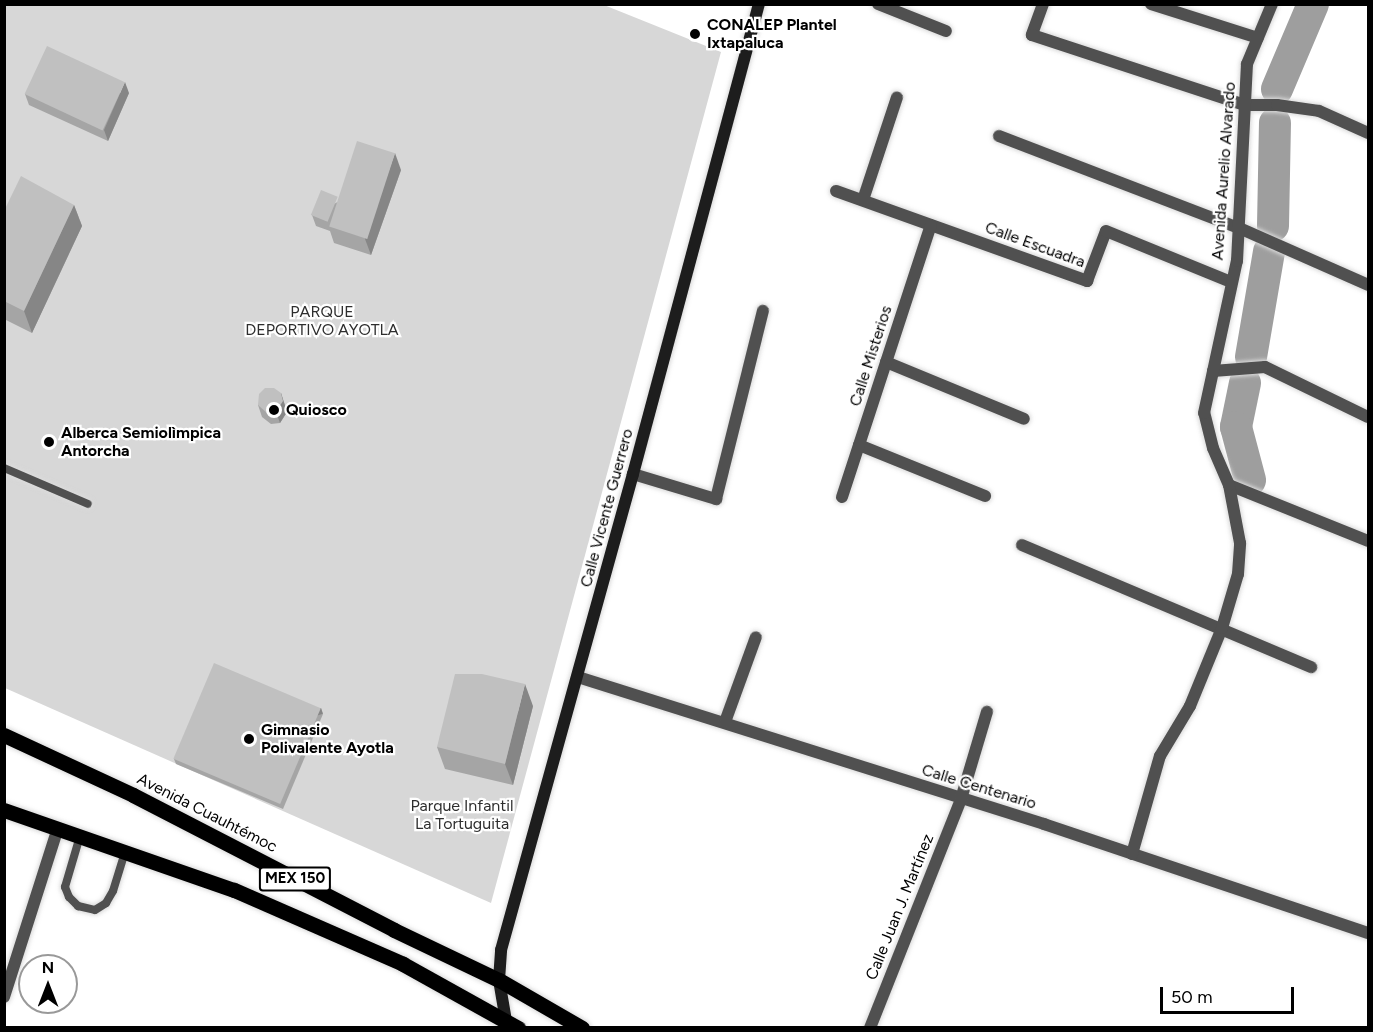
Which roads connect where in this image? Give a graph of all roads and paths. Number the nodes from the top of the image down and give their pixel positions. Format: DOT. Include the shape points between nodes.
graph roads {
  1 [pos="759,4"];
  2 [pos="878,4"];
  3 [pos="1043,4"];
  4 [pos="1151,4"];
  5 [pos="1272,4"];
  6 [pos="946,31"];
  7 [pos="1258,38"];
  8 [pos="897,97"];
  9 [pos="1245,105"];
  10 [pos="1368,133"];
  11 [pos="999,136"];
  12 [pos="836,191"];
  13 [pos="863,200"];
  14 [pos="931,225"];
  15 [pos="1239,228"];
  16 [pos="1231,282"];
  17 [pos="1368,285"];
  18 [pos="763,311"];
  19 [pos="886,362"];
  20 [pos="1213,371"];
  21 [pos="1368,417"];
  22 [pos="1024,419"];
  23 [pos="859,445"];
  24 [pos="4,468"];
  25 [pos="633,474"];
  26 [pos="1229,484"];
  27 [pos="984,496"];
  28 [pos="842,497"];
  29 [pos="88,504"];
  30 [pos="1368,542"];
  31 [pos="1022,545"];
  32 [pos="1222,628"];
  33 [pos="756,637"];
  34 [pos="1311,667"];
  35 [pos="578,677"];
  36 [pos="987,712"];
  37 [pos="725,722"];
  38 [pos="4,735"];
  39 [pos="961,799"];
  40 [pos="4,810"];
  41 [pos="58,828"];
  42 [pos="80,836"];
  43 [pos="125,852"];
  44 [pos="1132,854"];
  45 [pos="1368,933"];
  46 [pos="499,980"];
  47 [pos="4,997"];
  48 [pos="509,1025"];
  49 [pos="582,1028"];
  50 [pos="870,1028"];
  1 -- 25 [label="street, Calle Vicente Guerrero"];
  2 -- 6 [label="street"];
  3 -- 9 [label="street" via="1032,35"];
  4 -- 7 [label="street"];
  5 -- 7 [label="street, Avenida Aurelio Alvarado"];
  7 -- 9 [label="street, Avenida Aurelio Alvarado" via="1247,64"];
  8 -- 13 [label="street"];
  9 -- 10 [label="street" via="1319,111"];
  9 -- 15 [label="street, Avenida Aurelio Alvarado"];
  11 -- 15 [label="street"];
  12 -- 13 [label="street"];
  13 -- 14 [label="street"];
  14 -- 16 [label="street, Calle Escuadra" via="1087,281 1106,231"];
  14 -- 19 [label="street, Calle Misterios"];
  15 -- 16 [label="street, Avenida Aurelio Alvarado"];
  15 -- 17 [label="street"];
  16 -- 20 [label="street, Avenida Aurelio Alvarado"];
  18 -- 25 [label="street" via="716,498"];
  19 -- 22 [label="street"];
  19 -- 23 [label="street, Calle Misterios"];
  20 -- 21 [label="street" via="1265,367"];
  20 -- 26 [label="street, Avenida Aurelio Alvarado" via="1204,413 1213,448"];
  23 -- 27 [label="street"];
  23 -- 28 [label="street, Calle Misterios"];
  24 -- 29 [label="lane"];
  25 -- 35 [label="street, Calle Vicente Guerrero"];
  26 -- 30 [label="street"];
  26 -- 32 [label="street, Avenida Aurelio Alvarado" via="1240,543 1238,574"];
  31 -- 32 [label="street"];
  32 -- 34 [label="street"];
  32 -- 44 [label="street, Avenida Aurelio Alvarado" via="1190,706 1160,756"];
  33 -- 37 [label="street"];
  35 -- 37 [label="street, Calle Centenario"];
  35 -- 46 [label="street, Calle Vicente Guerrero" via="501,950"];
  36 -- 39 [label="street, Calle Juan J. Martínez"];
  37 -- 39 [label="street, Calle Centenario"];
  38 -- 46 [label="main road, Avenida Cuauhtémoc / MEX 150" via="133,795"];
  39 -- 44 [label="street, Calle Centenario"];
  39 -- 50 [label="street, Calle Juan J. Martínez"];
  40 -- 41 [label="main road, MEX 150"];
  41 -- 42 [label="main road, MEX 150"];
  41 -- 47 [label="street"];
  42 -- 43 [label="main road, MEX 150"];
  42 -- 43 [label="lane" via="65,886 78,906 95,910 106,903"];
  43 -- 48 [label="main road, MEX 150" via="234,890 403,964"];
  44 -- 45 [label="street, Calle Centenario"];
  46 -- 48 [label="street, Calle Vicente Guerrero"];
  46 -- 49 [label="main road, Avenida Cuauhtémoc / MEX 150"];
}
